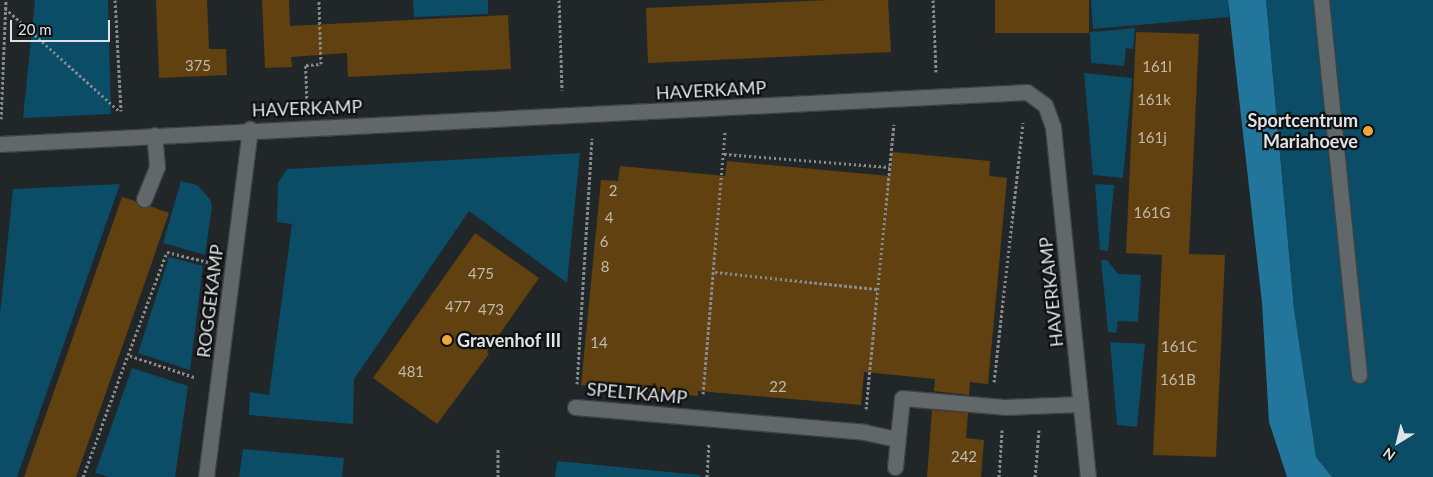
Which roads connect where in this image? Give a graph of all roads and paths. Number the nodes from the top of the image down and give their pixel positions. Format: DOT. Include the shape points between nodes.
graph roads {
  1 [pos="6,0"];
  2 [pos="115,0"];
  3 [pos="319,0"];
  4 [pos="559,0"];
  5 [pos="932,0"];
  6 [pos="1321,0"];
  7 [pos="5,8"];
  8 [pos="1027,92"];
  9 [pos="937,96"];
  10 [pos="898,98"];
  11 [pos="727,108"];
  12 [pos="119,111"];
  13 [pos="593,115"];
  14 [pos="563,116"];
  15 [pos="307,127"];
  16 [pos="250,129"];
  17 [pos="148,135"];
  18 [pos="0,144"];
  19 [pos="724,154"];
  20 [pos="889,167"];
  21 [pos="144,199"];
  22 [pos="233,267"];
  23 [pos="714,272"];
  24 [pos="878,289"];
  25 [pos="128,355"];
  26 [pos="1359,375"];
  27 [pos="218,385"];
  28 [pos="1081,404"];
  29 [pos="1041,406"];
  30 [pos="575,407"];
  31 [pos="1004,407"];
  32 [pos="706,418"];
  33 [pos="864,432"];
  34 [pos="897,438"];
  35 [pos="498,448"];
  36 [pos="895,467"];
  37 [pos="83,477"];
  38 [pos="206,477"];
  39 [pos="498,477"];
  40 [pos="707,477"];
  41 [pos="999,477"];
  42 [pos="1035,477"];
  43 [pos="1088,477"];
  1 -- 7 [label="path"];
  2 -- 12 [label="path"];
  3 -- 15 [label="path" via="322,64 306,65"];
  4 -- 14 [label="path"];
  5 -- 9 [label="path"];
  6 -- 26 [label="street"];
  7 -- 12 [label="path"];
  7 -- 18 [label="path"];
  8 -- 9 [label="street, HAVERKAMP"];
  8 -- 28 [label="street, HAVERKAMP" via="1045,105 1053,127"];
  8 -- 31 [label="path" via="993,392"];
  9 -- 10 [label="street, HAVERKAMP"];
  10 -- 11 [label="street, HAVERKAMP"];
  10 -- 20 [label="path"];
  11 -- 13 [label="street, HAVERKAMP"];
  11 -- 19 [label="path"];
  12 -- 17 [label="path" via="138,113"];
  13 -- 14 [label="street, HAVERKAMP"];
  13 -- 30 [label="path, SPELTKAMP"];
  14 -- 15 [label="street, HAVERKAMP"];
  15 -- 16 [label="street, HAVERKAMP"];
  16 -- 17 [label="street, HAVERKAMP"];
  16 -- 22 [label="street, ROGGEKAMP"];
  17 -- 18 [label="street, HAVERKAMP"];
  17 -- 21 [label="street" via="157,168"];
  19 -- 20 [label="path"];
  19 -- 23 [label="path"];
  20 -- 24 [label="path"];
  22 -- 25 [label="path" via="167,252"];
  22 -- 27 [label="street, ROGGEKAMP"];
  23 -- 24 [label="path"];
  23 -- 32 [label="path"];
  24 -- 33 [label="path"];
  25 -- 27 [label="path"];
  25 -- 37 [label="path"];
  27 -- 38 [label="street, ROGGEKAMP"];
  28 -- 29 [label="street"];
  28 -- 43 [label="street, HAVERKAMP"];
  29 -- 31 [label="street"];
  29 -- 42 [label="path"];
  30 -- 32 [label="street, SPELTKAMP"];
  31 -- 34 [label="street" via="902,398"];
  31 -- 41 [label="path"];
  32 -- 33 [label="street, SPELTKAMP"];
  32 -- 40 [label="path"];
  33 -- 34 [label="street, SPELTKAMP"];
  34 -- 36 [label="street"];
  35 -- 39 [label="path"];
}
